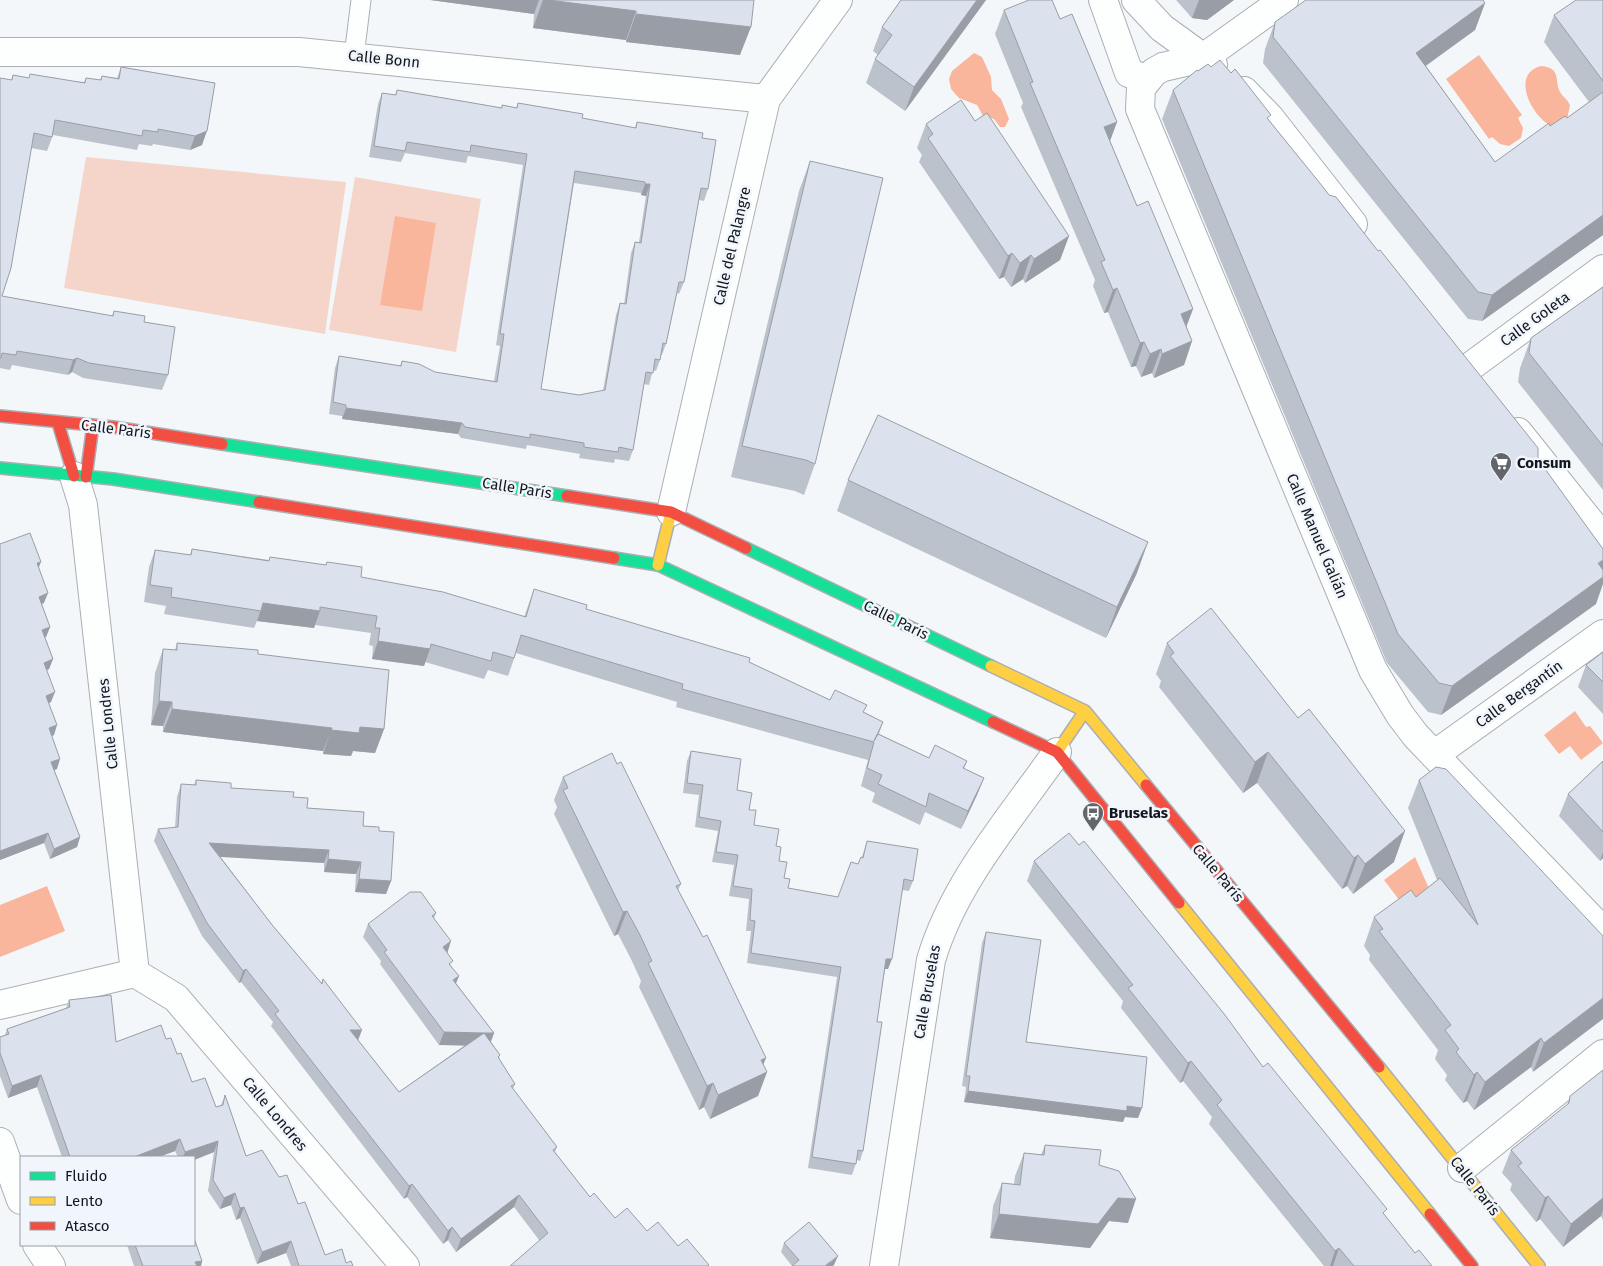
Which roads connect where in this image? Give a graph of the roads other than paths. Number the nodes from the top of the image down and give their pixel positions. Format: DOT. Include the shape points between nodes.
graph roads {
  1 [pos="361,0"];
  2 [pos="838,0"];
  3 [pos="1103,0"];
  4 [pos="1136,0"];
  5 [pos="1284,0"];
  6 [pos="0,52"];
  7 [pos="354,56"];
  8 [pos="1203,58"];
  9 [pos="1146,79"];
  10 [pos="766,99"];
  11 [pos="1368,244"];
  12 [pos="1603,269"];
  13 [pos="1485,392"];
  14 [pos="1504,415"];
  15 [pos="0,416"];
  16 [pos="58,423"];
  17 [pos="93,425"];
  18 [pos="0,468"];
  19 [pos="80,476"];
  20 [pos="671,512"];
  21 [pos="1603,538"];
  22 [pos="658,565"];
  23 [pos="1603,634"];
  24 [pos="1086,711"];
  25 [pos="1057,752"];
  26 [pos="1434,755"];
  27 [pos="1603,931"];
  28 [pos="135,973"];
  29 [pos="0,1005"];
  30 [pos="1603,1054"];
  31 [pos="0,1142"];
  32 [pos="1462,1168"];
  33 [pos="20,1197"];
  34 [pos="38,1246"];
  35 [pos="51,1266"];
  36 [pos="405,1266"];
  37 [pos="884,1266"];
  38 [pos="1472,1266"];
  39 [pos="1539,1266"];
  1 -- 7 [label="lane"];
  2 -- 10 [label="street, Calle del Palangre"];
  3 -- 9 [label="street" via="1129,72"];
  4 -- 8 [label="street" via="1162,28"];
  5 -- 8 [label="street"];
  6 -- 7 [label="street, Calle Bonn" via="299,52"];
  7 -- 10 [label="street, Calle Bonn"];
  8 -- 9 [label="street" via="1163,67"];
  8 -- 11 [label="street" via="1240,86 1270,118"];
  9 -- 26 [label="street, Calle Manuel Galián" via="1139,99 1140,109 1373,670 1400,715"];
  10 -- 20 [label="street, Calle del Palangre"];
  12 -- 13 [label="street, Calle Goleta" via="1460,361"];
  14 -- 21 [label="street"];
  15 -- 16 [label="main road, Calle París"];
  16 -- 17 [label="main road, Calle París"];
  16 -- 19 [label="main road"];
  17 -- 19 [label="main road"];
  17 -- 20 [label="main road, Calle París"];
  18 -- 19 [label="main road"];
  19 -- 22 [label="main road"];
  19 -- 28 [label="street, Calle Londres"];
  20 -- 22 [label="main road"];
  20 -- 24 [label="main road, Calle París"];
  22 -- 25 [label="main road"];
  23 -- 26 [label="street, Calle Bergantín"];
  24 -- 25 [label="main road"];
  24 -- 32 [label="main road, Calle París"];
  25 -- 37 [label="street, Calle Bruselas" via="962,887 938,935 931,960"];
  25 -- 38 [label="main road"];
  26 -- 27 [label="street, Calle Manuel Galián"];
  28 -- 29 [label="street"];
  28 -- 36 [label="street, Calle Londres" via="176,998"];
  30 -- 32 [label="street"];
  31 -- 33 [label="street"];
  32 -- 39 [label="main road, Calle París"];
  34 -- 35 [label="street"];
}
